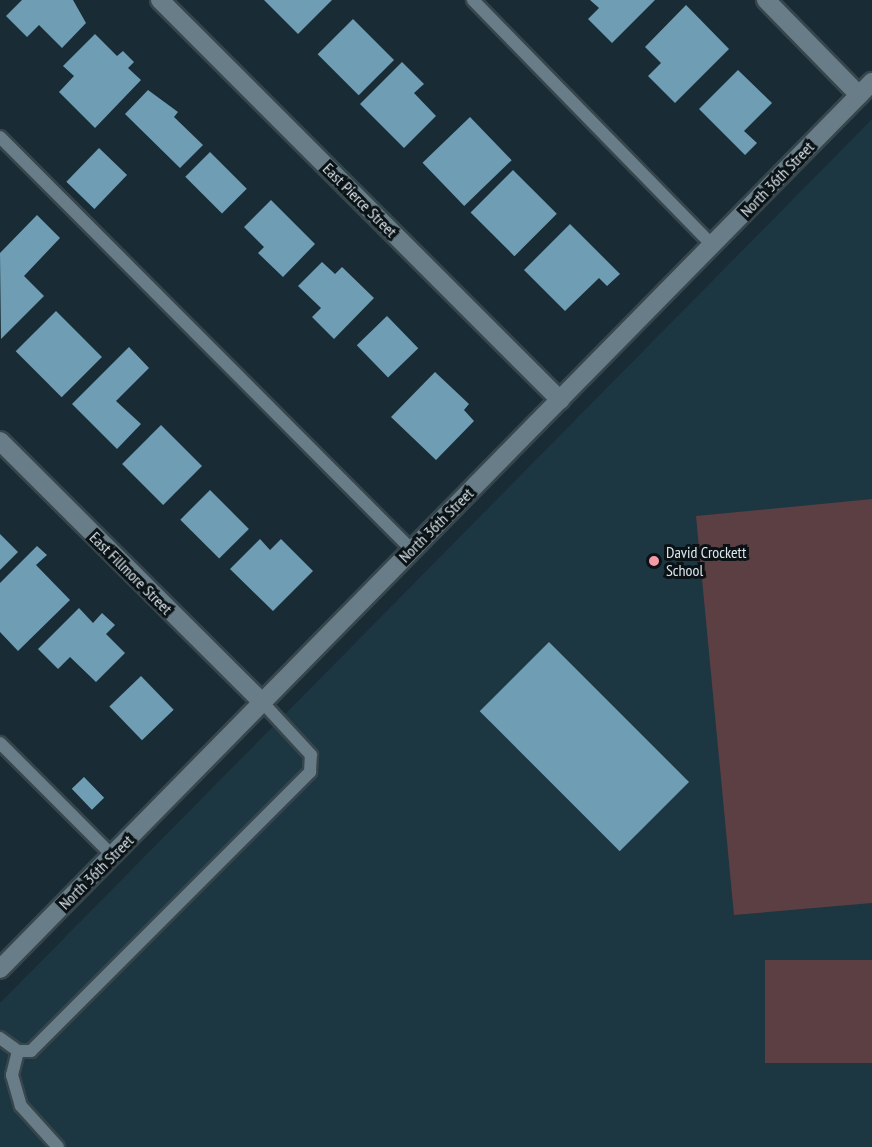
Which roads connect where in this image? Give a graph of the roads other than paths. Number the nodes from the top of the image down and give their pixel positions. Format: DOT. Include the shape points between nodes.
graph roads {
  1 [pos="160,0"];
  2 [pos="473,0"];
  3 [pos="766,0"];
  4 [pos="872,82"];
  5 [pos="859,95"];
  6 [pos="0,138"];
  7 [pos="712,244"];
  8 [pos="560,400"];
  9 [pos="0,441"];
  10 [pos="412,550"];
  11 [pos="263,703"];
  12 [pos="0,742"];
  13 [pos="112,855"];
  14 [pos="0,969"];
  15 [pos="0,1038"];
  16 [pos="18,1051"];
  17 [pos="58,1147"];
  1 -- 8 [label="street, East Pierce Street"];
  2 -- 7 [label="lane"];
  3 -- 5 [label="street"];
  4 -- 5 [label="street, North 36th Street"];
  5 -- 7 [label="street, North 36th Street"];
  6 -- 10 [label="lane"];
  7 -- 8 [label="street, North 36th Street"];
  8 -- 10 [label="street, North 36th Street"];
  9 -- 11 [label="street, East Fillmore Street"];
  10 -- 11 [label="street, North 36th Street"];
  11 -- 13 [label="street, North 36th Street"];
  11 -- 16 [label="lane" via="311,755 310,772 31,1051"];
  12 -- 13 [label="lane"];
  13 -- 14 [label="street, North 36th Street"];
  15 -- 16 [label="lane"];
  16 -- 17 [label="lane" via="12,1075 21,1106"];
}
